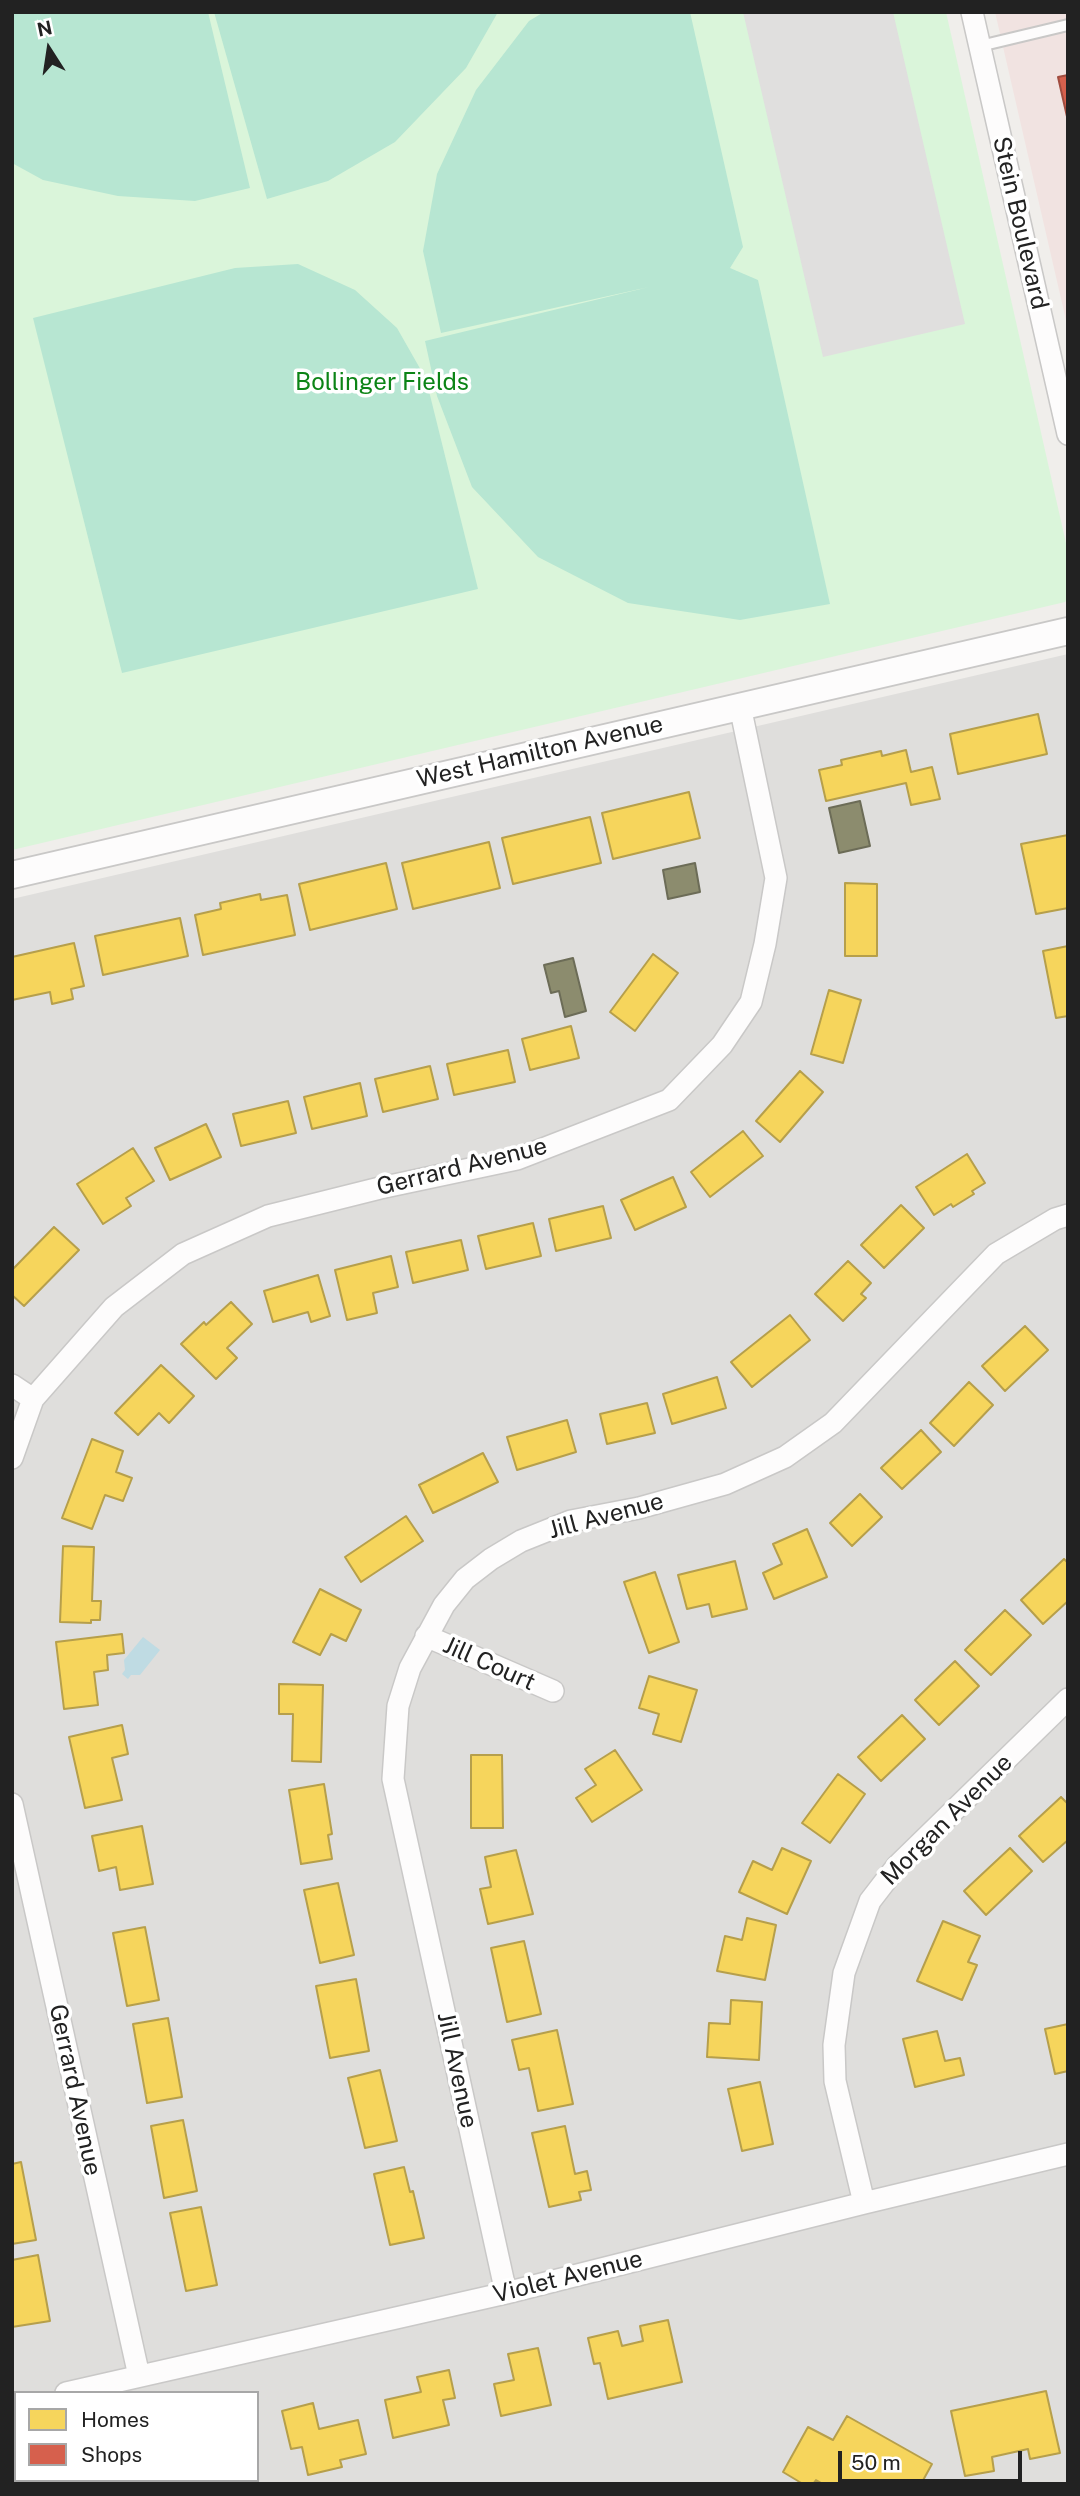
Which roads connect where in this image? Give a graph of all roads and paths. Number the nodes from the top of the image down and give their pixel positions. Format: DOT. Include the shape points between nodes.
graph roads {
  1 [pos="972,12"];
  2 [pos="1068,25"];
  3 [pos="980,46"];
  4 [pos="1061,370"];
  5 [pos="1068,434"];
  6 [pos="1068,631"];
  7 [pos="740,706"];
  8 [pos="12,875"];
  9 [pos="1068,1215"];
  10 [pos="12,1385"];
  11 [pos="33,1399"];
  12 [pos="12,1458"];
  13 [pos="426,1636"];
  14 [pos="553,1691"];
  15 [pos="1068,1699"];
  16 [pos="12,1804"];
  17 [pos="1068,2154"];
  18 [pos="864,2203"];
  19 [pos="506,2293"];
  20 [pos="139,2376"];
  21 [pos="75,2391"];
  1 -- 3 [label="street, Stein Boulevard"];
  2 -- 3 [label="lane"];
  3 -- 4 [label="street, Stein Boulevard"];
  4 -- 5 [label="street, Stein Boulevard"];
  6 -- 7 [label="street, West Hamilton Avenue"];
  7 -- 8 [label="street, West Hamilton Avenue"];
  7 -- 11 [label="street, Gerrard Avenue" via="776,878 765,944 751,1002 722,1045 669,1100 517,1159 268,1216 183,1255 114,1307"];
  9 -- 13 [label="street, Jill Avenue" via="996,1254 833,1423 785,1457 725,1484 571,1521 521,1541 465,1579"];
  10 -- 11 [label="street"];
  11 -- 12 [label="street, Gerrard Avenue"];
  13 -- 14 [label="street, Jill Court"];
  13 -- 19 [label="street, Jill Avenue" via="398,1706 393,1779"];
  15 -- 18 [label="street, Morgan Avenue" via="897,1866 870,1900 844,1973 834,2045 835,2081"];
  16 -- 20 [label="street, Gerrard Avenue"];
  17 -- 18 [label="street, Violet Avenue"];
  18 -- 19 [label="street, Violet Avenue"];
  19 -- 20 [label="street, Violet Avenue"];
  20 -- 21 [label="street, Violet Avenue"];
}
